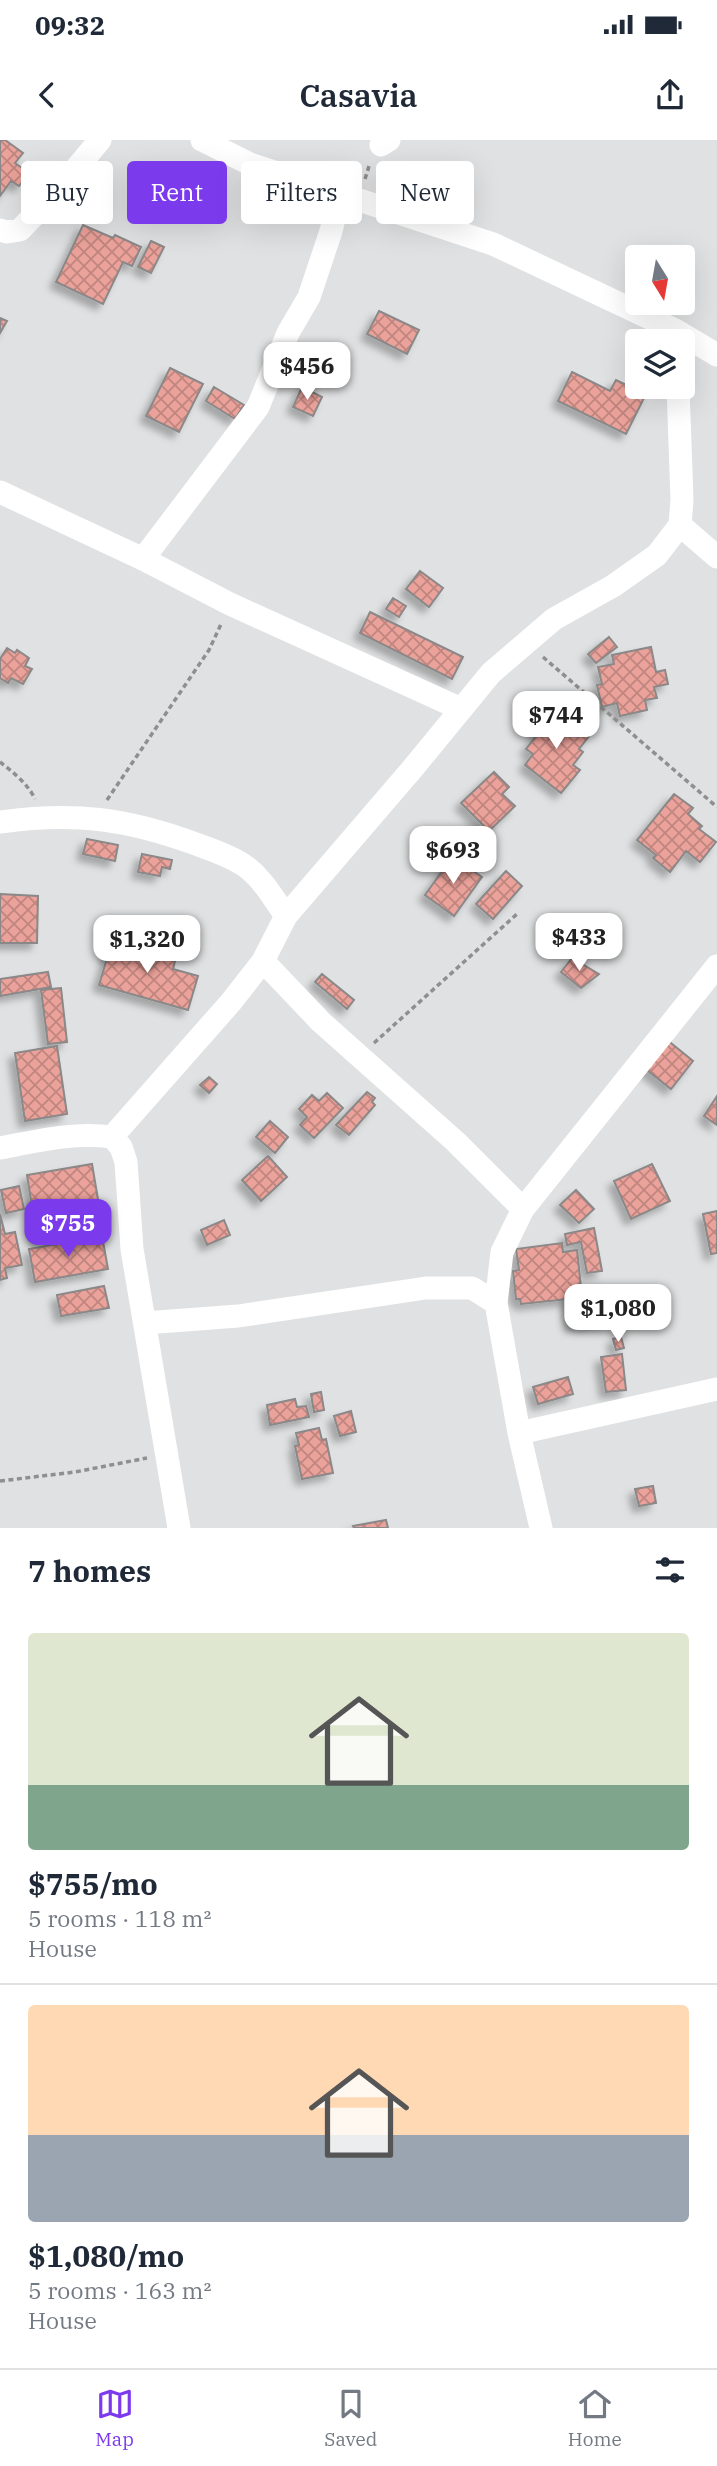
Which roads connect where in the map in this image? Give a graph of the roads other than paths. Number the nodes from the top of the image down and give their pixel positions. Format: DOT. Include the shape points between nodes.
graph roads {
  1 [pos="100,140"];
  2 [pos="202,140"];
  3 [pos="244,161"];
  4 [pos="362,202"];
  5 [pos="332,224"];
  6 [pos="0,230"];
  7 [pos="663,329"];
  8 [pos="695,345"];
  9 [pos="717,355"];
  10 [pos="678,399"];
  11 [pos="0,492"];
  12 [pos="680,526"];
  13 [pos="717,557"];
  14 [pos="143,559"];
  15 [pos="461,709"];
  16 [pos="0,822"];
  17 [pos="286,916"];
  18 [pos="263,961"];
  19 [pos="717,966"];
  20 [pos="112,1137"];
  21 [pos="0,1148"];
  22 [pos="523,1209"];
  23 [pos="496,1303"];
  24 [pos="145,1323"];
  25 [pos="717,1389"];
  26 [pos="519,1433"];
  27 [pos="179,1528"];
  28 [pos="541,1528"];
  1 -- 6 [label="street" via="20,230"];
  2 -- 3 [label="street"];
  4 -- 7 [label="street" via="493,244"];
  5 -- 14 [label="street" via="309,297 288,333 258,407"];
  8 -- 9 [label="street"];
  10 -- 12 [label="street"];
  11 -- 14 [label="street"];
  12 -- 13 [label="street"];
  12 -- 15 [label="street" via="657,555 526,642 491,673"];
  14 -- 15 [label="street" via="230,604"];
  15 -- 17 [label="street"];
  16 -- 17 [label="street" via="94,817 164,832 244,865 263,882"];
  17 -- 18 [label="street"];
  18 -- 20 [label="street"];
  18 -- 22 [label="street" via="321,1022 456,1142"];
  19 -- 22 [label="street"];
  20 -- 21 [label="street" via="53,1138"];
  20 -- 24 [label="street" via="126,1162 132,1249"];
  22 -- 23 [label="street" via="502,1252"];
  23 -- 24 [label="street" via="472,1288 426,1288 237,1316"];
  23 -- 26 [label="street"];
  24 -- 27 [label="street"];
  25 -- 26 [label="street"];
  26 -- 28 [label="street"];
}
